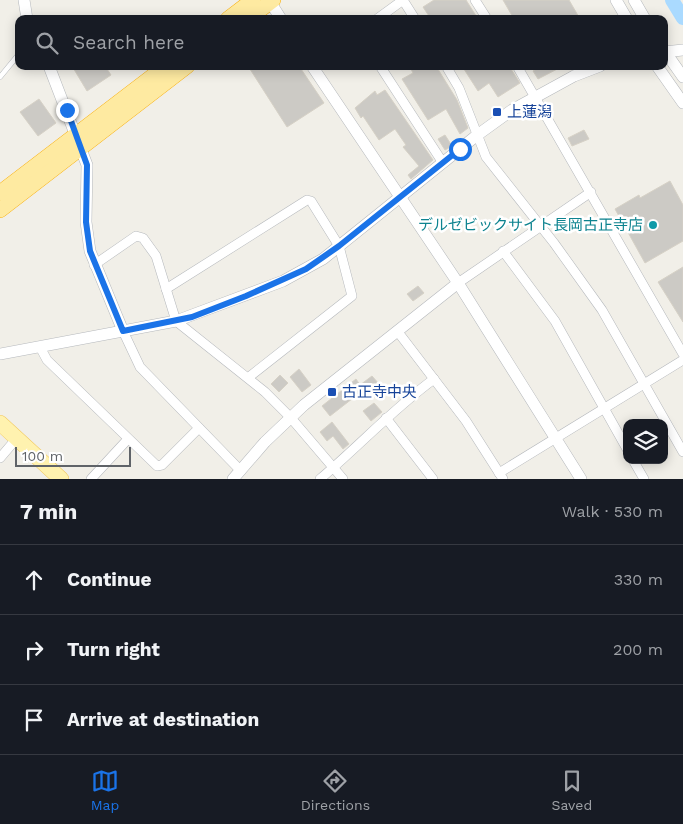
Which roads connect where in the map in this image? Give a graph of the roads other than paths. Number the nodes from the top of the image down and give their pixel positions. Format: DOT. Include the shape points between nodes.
graph roads {
  1 [pos="24,0"];
  2 [pos="253,0"];
  3 [pos="403,0"];
  4 [pos="475,0"];
  5 [pos="616,0"];
  6 [pos="634,0"];
  7 [pos="271,1"];
  8 [pos="26,15"];
  9 [pos="233,15"];
  10 [pos="253,15"];
  11 [pos="279,15"];
  12 [pos="382,15"];
  13 [pos="412,15"];
  14 [pos="484,15"];
  15 [pos="625,15"];
  16 [pos="643,15"];
  17 [pos="683,50"];
  18 [pos="668,51"];
  19 [pos="668,55"];
  20 [pos="15,59"];
  21 [pos="51,70"];
  22 [pos="161,70"];
  23 [pos="181,70"];
  24 [pos="315,70"];
  25 [pos="383,70"];
  26 [pos="448,70"];
  27 [pos="519,70"];
  28 [pos="590,70"];
  29 [pos="660,70"];
  30 [pos="0,77"];
  31 [pos="683,77"];
  32 [pos="535,96"];
  33 [pos="683,103"];
  34 [pos="476,136"];
  35 [pos="79,142"];
  36 [pos="443,163"];
  37 [pos="591,192"];
  38 [pos="0,193"];
  39 [pos="399,198"];
  40 [pos="0,210"];
  41 [pos="540,225"];
  42 [pos="339,246"];
  43 [pos="503,251"];
  44 [pos="94,265"];
  45 [pos="458,283"];
  46 [pos="166,289"];
  47 [pos="176,321"];
  48 [pos="123,331"];
  49 [pos="398,332"];
  50 [pos="40,347"];
  51 [pos="0,354"];
  52 [pos="683,354"];
  53 [pos="683,360"];
  54 [pos="249,377"];
  55 [pos="434,379"];
  56 [pos="645,383"];
  57 [pos="604,409"];
  58 [pos="291,418"];
  59 [pos="386,418"];
  60 [pos="0,423"];
  61 [pos="198,428"];
  62 [pos="17,438"];
  63 [pos="556,438"];
  64 [pos="128,439"];
  65 [pos="623,442"];
  66 [pos="683,452"];
  67 [pos="0,458"];
  68 [pos="635,464"];
  69 [pos="333,468"];
  70 [pos="237,475"];
  71 [pos="501,476"];
  72 [pos="61,479"];
  73 [pos="91,479"];
  74 [pos="320,479"];
  75 [pos="343,479"];
  76 [pos="432,479"];
  77 [pos="581,479"];
  78 [pos="644,479"];
  1 -- 8 [label="street"];
  2 -- 9 [label="highway"];
  3 -- 12 [label="street"];
  3 -- 13 [label="street"];
  4 -- 14 [label="street"];
  5 -- 15 [label="street"];
  6 -- 16 [label="street"];
  7 -- 10 [label="highway"];
  7 -- 11 [label="street"];
  17 -- 18 [label="street"];
  19 -- 31 [label="street"];
  20 -- 30 [label="lane"];
  21 -- 35 [label="street"];
  22 -- 35 [label="highway"];
  23 -- 35 [label="highway"];
  24 -- 39 [label="street"];
  25 -- 36 [label="street"];
  26 -- 34 [label="street" via="459,88"];
  27 -- 32 [label="street"];
  28 -- 32 [label="street"];
  29 -- 33 [label="street"];
  32 -- 34 [label="street"];
  32 -- 37 [label="street"];
  34 -- 36 [label="street"];
  34 -- 41 [label="street" via="500,179"];
  35 -- 38 [label="highway"];
  35 -- 40 [label="highway"];
  35 -- 44 [label="street" via="88,172 86,222"];
  36 -- 39 [label="street"];
  37 -- 41 [label="street"];
  37 -- 52 [label="street"];
  39 -- 42 [label="street"];
  39 -- 45 [label="street"];
  41 -- 43 [label="street"];
  41 -- 56 [label="street" via="602,310"];
  42 -- 46 [label="street" via="311,201 307,200"];
  42 -- 47 [label="street" via="283,280"];
  42 -- 54 [label="street" via="352,296"];
  43 -- 45 [label="street"];
  43 -- 57 [label="street" via="555,321"];
  44 -- 46 [label="street" via="136,236 144,238 156,256"];
  44 -- 48 [label="street"];
  45 -- 49 [label="street"];
  45 -- 63 [label="street"];
  46 -- 47 [label="street"];
  47 -- 48 [label="street"];
  47 -- 54 [label="street"];
  48 -- 50 [label="street"];
  48 -- 61 [label="street" via="140,368"];
  49 -- 55 [label="street"];
  49 -- 58 [label="street"];
  50 -- 51 [label="street"];
  50 -- 64 [label="street" via="47,360"];
  53 -- 56 [label="street"];
  54 -- 58 [label="street"];
  55 -- 59 [label="street"];
  55 -- 71 [label="street"];
  56 -- 57 [label="street"];
  56 -- 66 [label="street"];
  57 -- 63 [label="street"];
  57 -- 65 [label="street"];
  58 -- 69 [label="street"];
  58 -- 70 [label="street"];
  59 -- 69 [label="street"];
  59 -- 76 [label="street"];
  60 -- 62 [label="main road"];
  61 -- 64 [label="street" via="158,466"];
  61 -- 70 [label="street"];
  62 -- 67 [label="street"];
  62 -- 72 [label="main road"];
  63 -- 71 [label="street"];
  63 -- 77 [label="street"];
  64 -- 73 [label="street"];
  68 -- 78 [label="street"];
  69 -- 74 [label="street"];
  69 -- 75 [label="street"];
}
